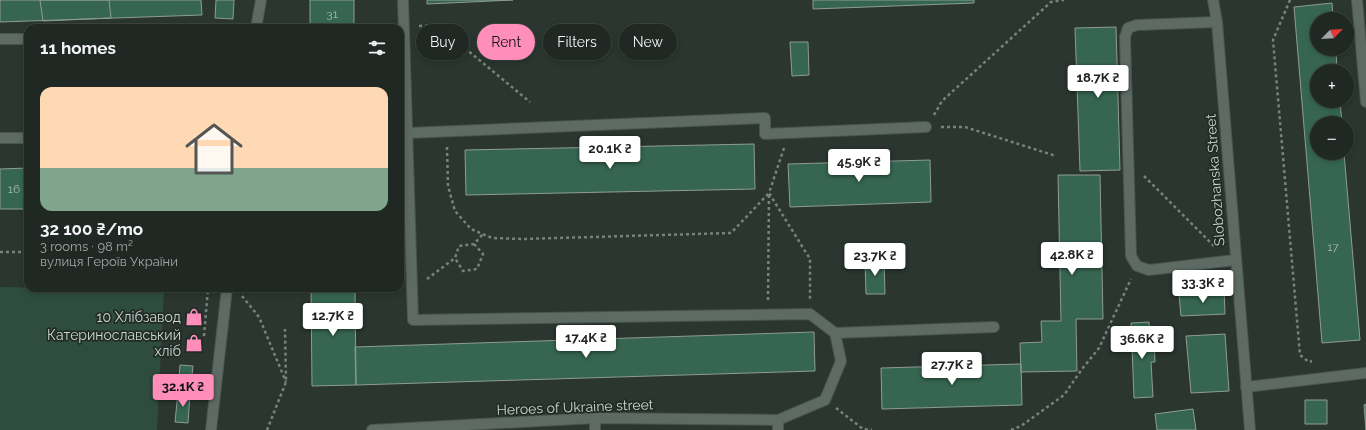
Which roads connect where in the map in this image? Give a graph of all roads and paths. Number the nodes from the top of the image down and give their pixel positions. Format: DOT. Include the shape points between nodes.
graph roads {
  1 [pos="261,0"];
  2 [pos="403,0"];
  3 [pos="1064,0"];
  4 [pos="1213,0"];
  5 [pos="1290,0"];
  6 [pos="1357,0"];
  7 [pos="1217,22"];
  8 [pos="257,24"];
  9 [pos="404,24"];
  10 [pos="404,26"];
  11 [pos="0,39"];
  12 [pos="24,39"];
  13 [pos="530,102"];
  14 [pos="1366,102"];
  15 [pos="926,127"];
  16 [pos="447,132"];
  17 [pos="408,133"];
  18 [pos="789,133"];
  19 [pos="0,138"];
  20 [pos="24,138"];
  21 [pos="1056,156"];
  22 [pos="1128,161"];
  23 [pos="769,193"];
  24 [pos="483,234"];
  25 [pos="474,244"];
  26 [pos="0,252"];
  27 [pos="24,252"];
  28 [pos="455,258"];
  29 [pos="1232,260"];
  30 [pos="1137,266"];
  31 [pos="413,290"];
  32 [pos="227,292"];
  33 [pos="240,294"];
  34 [pos="810,314"];
  35 [pos="768,315"];
  36 [pos="994,327"];
  37 [pos="284,329"];
  38 [pos="835,333"];
  39 [pos="1316,361"];
  40 [pos="1366,373"];
  41 [pos="286,382"];
  42 [pos="1246,387"];
  43 [pos="825,400"];
  44 [pos="595,418"];
  45 [pos="211,430"];
  46 [pos="267,430"];
  47 [pos="372,430"];
  48 [pos="595,430"];
  49 [pos="872,430"];
  50 [pos="1011,430"];
  51 [pos="1250,430"];
  1 -- 8 [label="street"];
  2 -- 9 [label="street"];
  3 -- 15 [label="path" via="1051,2 942,101"];
  4 -- 7 [label="street, Slobozhanska Street"];
  5 -- 39 [label="path" via="1273,40 1300,355 1309,362"];
  6 -- 14 [label="street"];
  7 -- 22 [label="street" via="1137,25 1128,28 1125,37"];
  7 -- 29 [label="street, Slobozhanska Street"];
  10 -- 13 [label="path" via="437,25"];
  10 -- 17 [label="street"];
  11 -- 12 [label="street"];
  15 -- 18 [label="street"];
  15 -- 21 [label="path" via="965,127"];
  16 -- 17 [label="street"];
  16 -- 18 [label="street" via="765,118 766,134"];
  16 -- 24 [label="path" via="448,186 455,211 471,229"];
  17 -- 31 [label="street"];
  18 -- 23 [label="path"];
  19 -- 20 [label="street"];
  22 -- 29 [label="path"];
  22 -- 30 [label="street" via="1131,256"];
  23 -- 24 [label="path" via="731,233 523,239 492,238"];
  23 -- 34 [label="path" via="810,259"];
  23 -- 35 [label="path"];
  24 -- 25 [label="path"];
  25 -- 28 [label="path" via="459,246"];
  25 -- 28 [label="path" via="483,254 477,269 463,270"];
  26 -- 27 [label="path"];
  28 -- 31 [label="path"];
  29 -- 30 [label="street" via="1149,270"];
  29 -- 42 [label="street, Slobozhanska Street"];
  30 -- 50 [label="path" via="1099,348 1064,395 1021,426"];
  31 -- 35 [label="street" via="413,320"];
  32 -- 45 [label="street"];
  33 -- 41 [label="path" via="259,317"];
  34 -- 35 [label="street"];
  34 -- 38 [label="street"];
  36 -- 38 [label="street"];
  37 -- 41 [label="path"];
  38 -- 43 [label="street" via="841,361"];
  40 -- 42 [label="street"];
  41 -- 46 [label="path"];
  42 -- 51 [label="street, Slobozhanska Street"];
  43 -- 44 [label="street, Heroes of Ukraine street" via="778,420"];
  43 -- 49 [label="path" via="863,429"];
  44 -- 47 [label="street, Heroes of Ukraine street"];
  44 -- 48 [label="street"];
}
